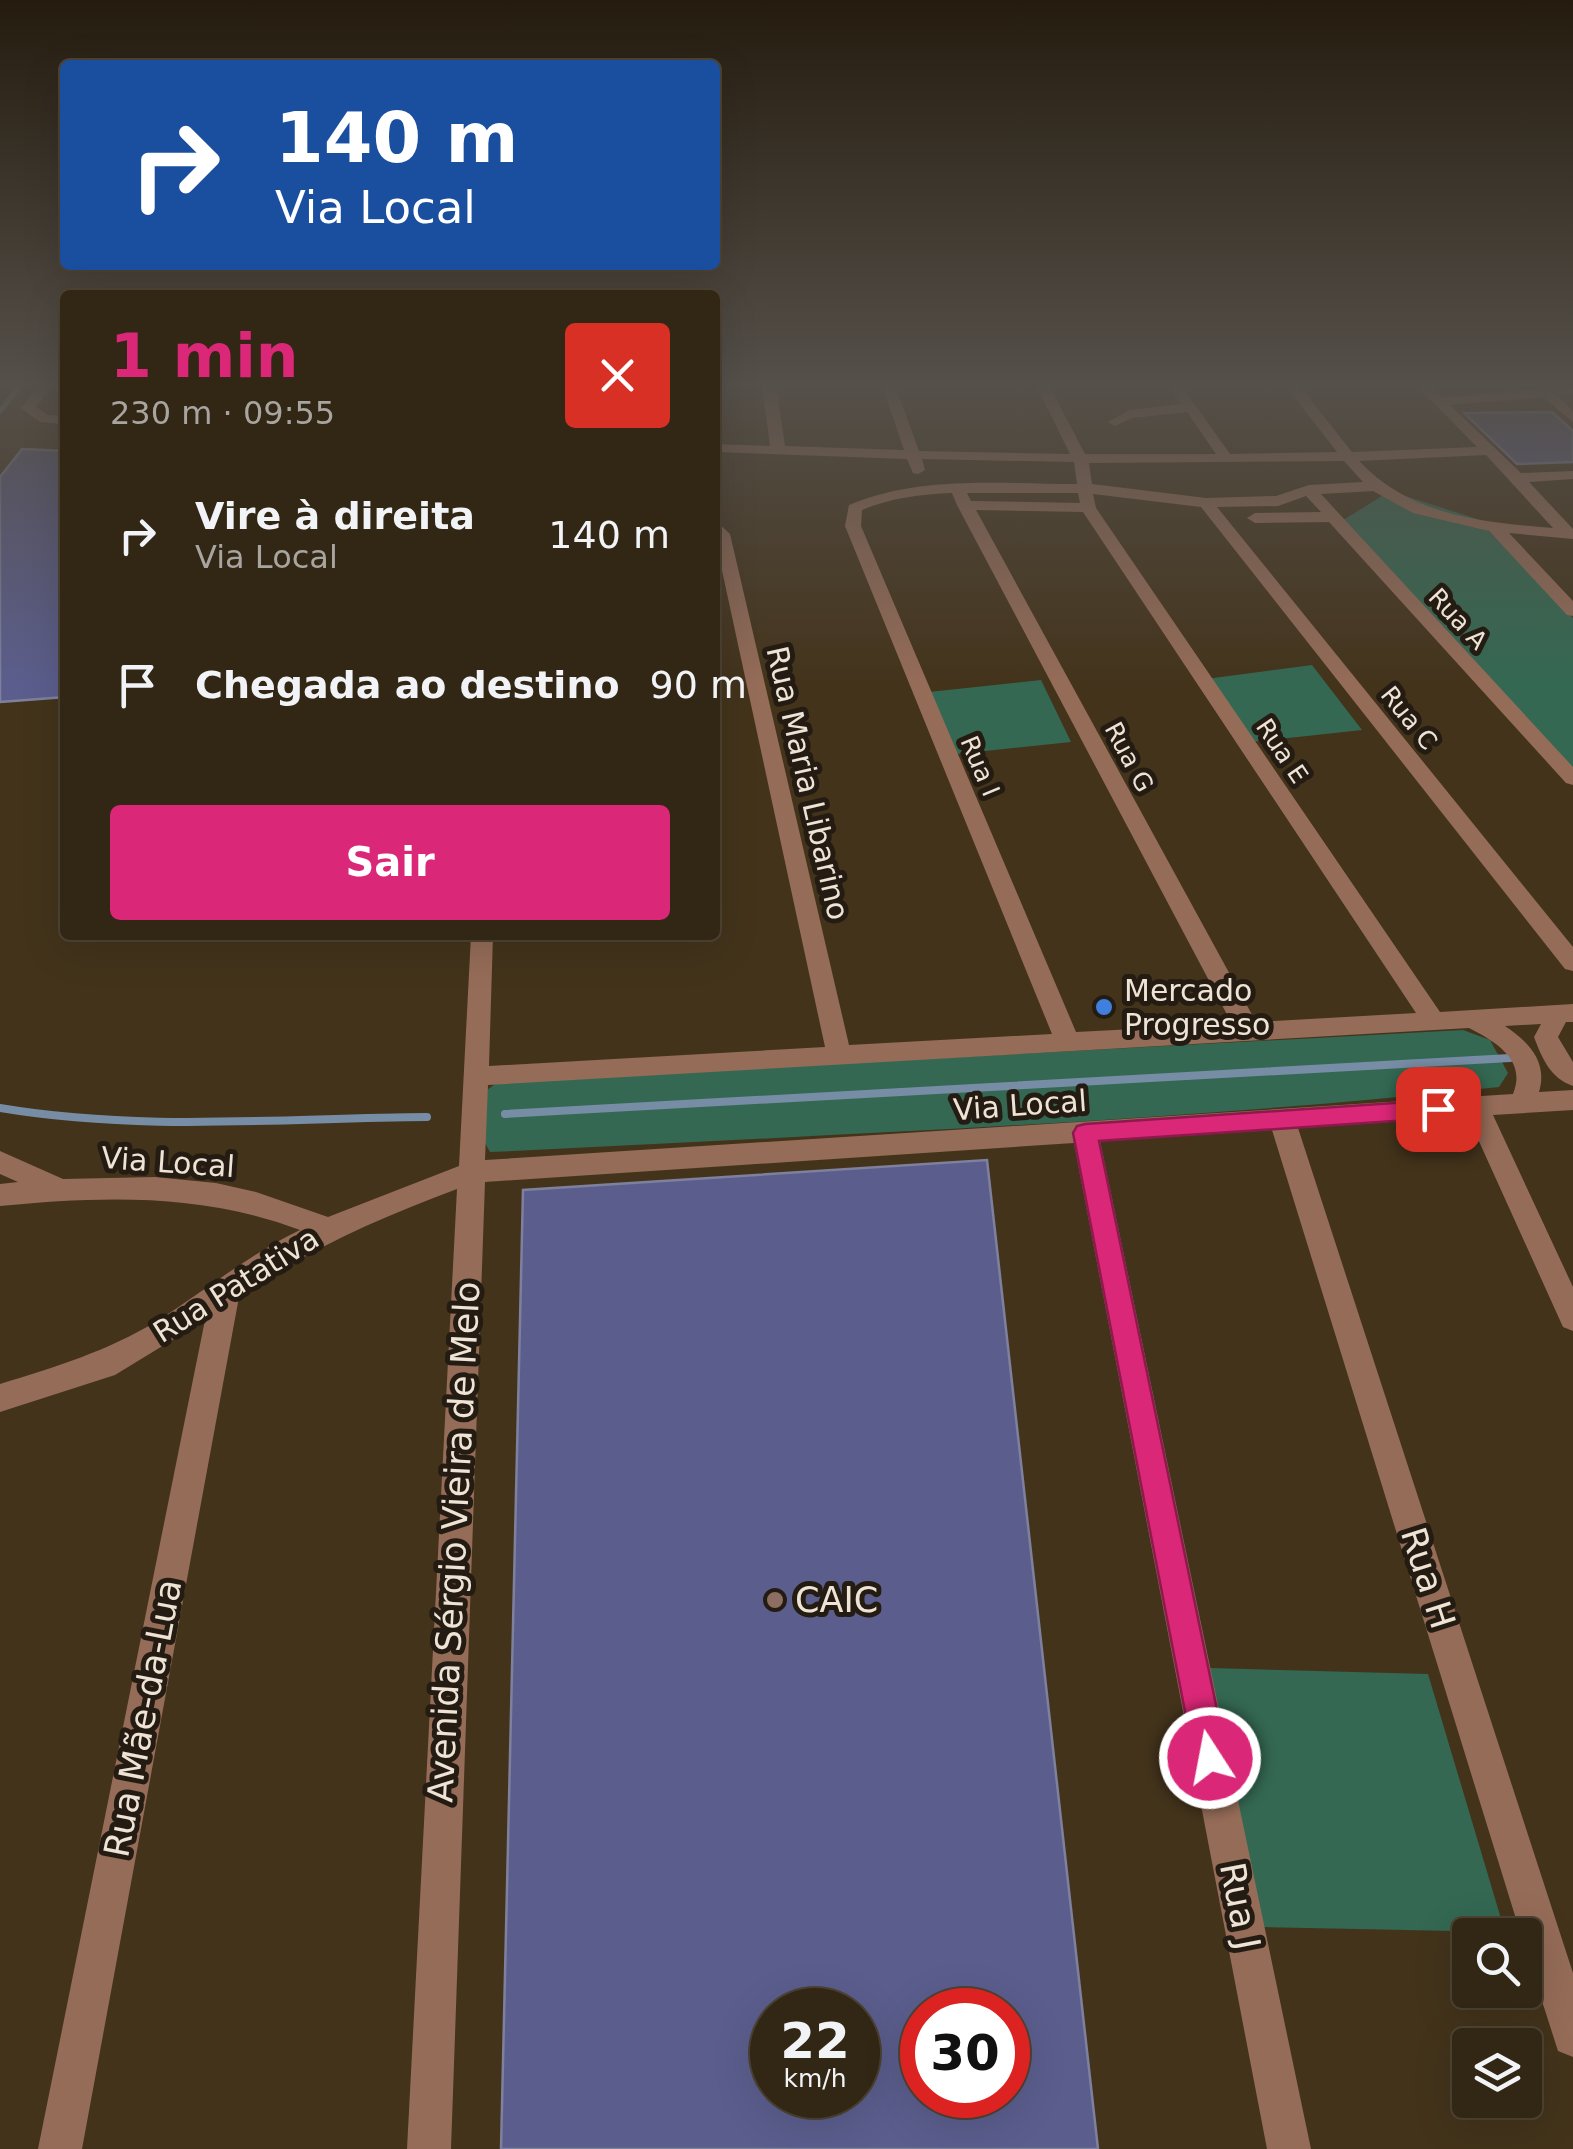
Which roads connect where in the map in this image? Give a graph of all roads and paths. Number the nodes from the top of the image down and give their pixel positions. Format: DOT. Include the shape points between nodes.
graph roads {
  1 [pos="923,485"];
  2 [pos="1084,485"];
  3 [pos="1378,485"];
  4 [pos="1524,485"];
  5 [pos="924,489"];
  6 [pos="1309,490"];
  7 [pos="1384,491"];
  8 [pos="961,496"];
  9 [pos="1086,498"];
  10 [pos="1212,511"];
  11 [pos="1330,517"];
  12 [pos="1493,526"];
  13 [pos="720,531"];
  14 [pos="1570,534"];
  15 [pos="1573,612"];
  16 [pos="1573,779"];
  17 [pos="482,940"];
  18 [pos="1573,963"];
  19 [pos="1566,1013"];
  20 [pos="1473,1018"];
  21 [pos="1434,1021"];
  22 [pos="1249,1032"];
  23 [pos="1068,1042"];
  24 [pos="838,1056"];
  25 [pos="476,1076"];
  26 [pos="1573,1076"];
  27 [pos="1573,1100"];
  28 [pos="1522,1103"];
  29 [pos="1476,1106"];
  30 [pos="1282,1120"];
  31 [pos="1085,1133"];
  32 [pos="0,1162"];
  33 [pos="472,1172"];
  34 [pos="59,1188"];
  35 [pos="7,1197"];
  36 [pos="326,1228"];
  37 [pos="226,1288"];
  38 [pos="1573,1318"];
  39 [pos="0,1398"];
  40 [pos="1573,2036"];
  41 [pos="60,2149"];
  42 [pos="428,2149"];
  43 [pos="1289,2149"];
  1 -- 5 [label="street"];
  2 -- 9 [label="street"];
  3 -- 7 [label="street"];
  4 -- 14 [label="street"];
  5 -- 8 [label="street"];
  5 -- 23 [label="street, Rua I" via="854,508 852,526"];
  6 -- 7 [label="street"];
  6 -- 10 [label="street"];
  6 -- 11 [label="street, Rua A"];
  7 -- 12 [label="street" via="1433,512"];
  8 -- 9 [label="street"];
  8 -- 22 [label="street, Rua G"];
  9 -- 10 [label="street"];
  9 -- 21 [label="street, Rua E"];
  10 -- 11 [label="street"];
  10 -- 18 [label="street, Rua C"];
  11 -- 16 [label="street, Rua A"];
  12 -- 14 [label="street"];
  12 -- 15 [label="street"];
  13 -- 24 [label="street, Rua Maria Libarino"];
  17 -- 25 [label="street, Avenida Sérgio Vieira de Melo"];
  19 -- 20 [label="street, Via Local"];
  19 -- 26 [label="street" via="1546,1037 1556,1061"];
  20 -- 21 [label="street, Via Local"];
  20 -- 28 [label="street" via="1506,1038 1529,1064 1531,1089"];
  21 -- 22 [label="street, Via Local"];
  22 -- 23 [label="street, Via Local"];
  23 -- 24 [label="street, Via Local"];
  24 -- 25 [label="street, Via Local"];
  25 -- 33 [label="street, Avenida Sérgio Vieira de Melo"];
  27 -- 28 [label="street, Via Local"];
  28 -- 29 [label="street, Via Local"];
  29 -- 30 [label="street, Via Local"];
  29 -- 38 [label="street"];
  30 -- 31 [label="street, Via Local"];
  30 -- 40 [label="street, Rua H"];
  31 -- 33 [label="street, Via Local"];
  31 -- 43 [label="street, Rua J"];
  32 -- 34 [label="street"];
  33 -- 36 [label="street, Rua Patativa"];
  33 -- 42 [label="street, Avenida Sérgio Vieira de Melo"];
  34 -- 35 [label="street, Via Local"];
  34 -- 36 [label="street, Via Local" via="215,1194"];
  36 -- 37 [label="street, Rua Patativa"];
  37 -- 39 [label="street, Rua Patativa" via="104,1365"];
  37 -- 41 [label="street, Rua Mãe-da-Lua"];
}
